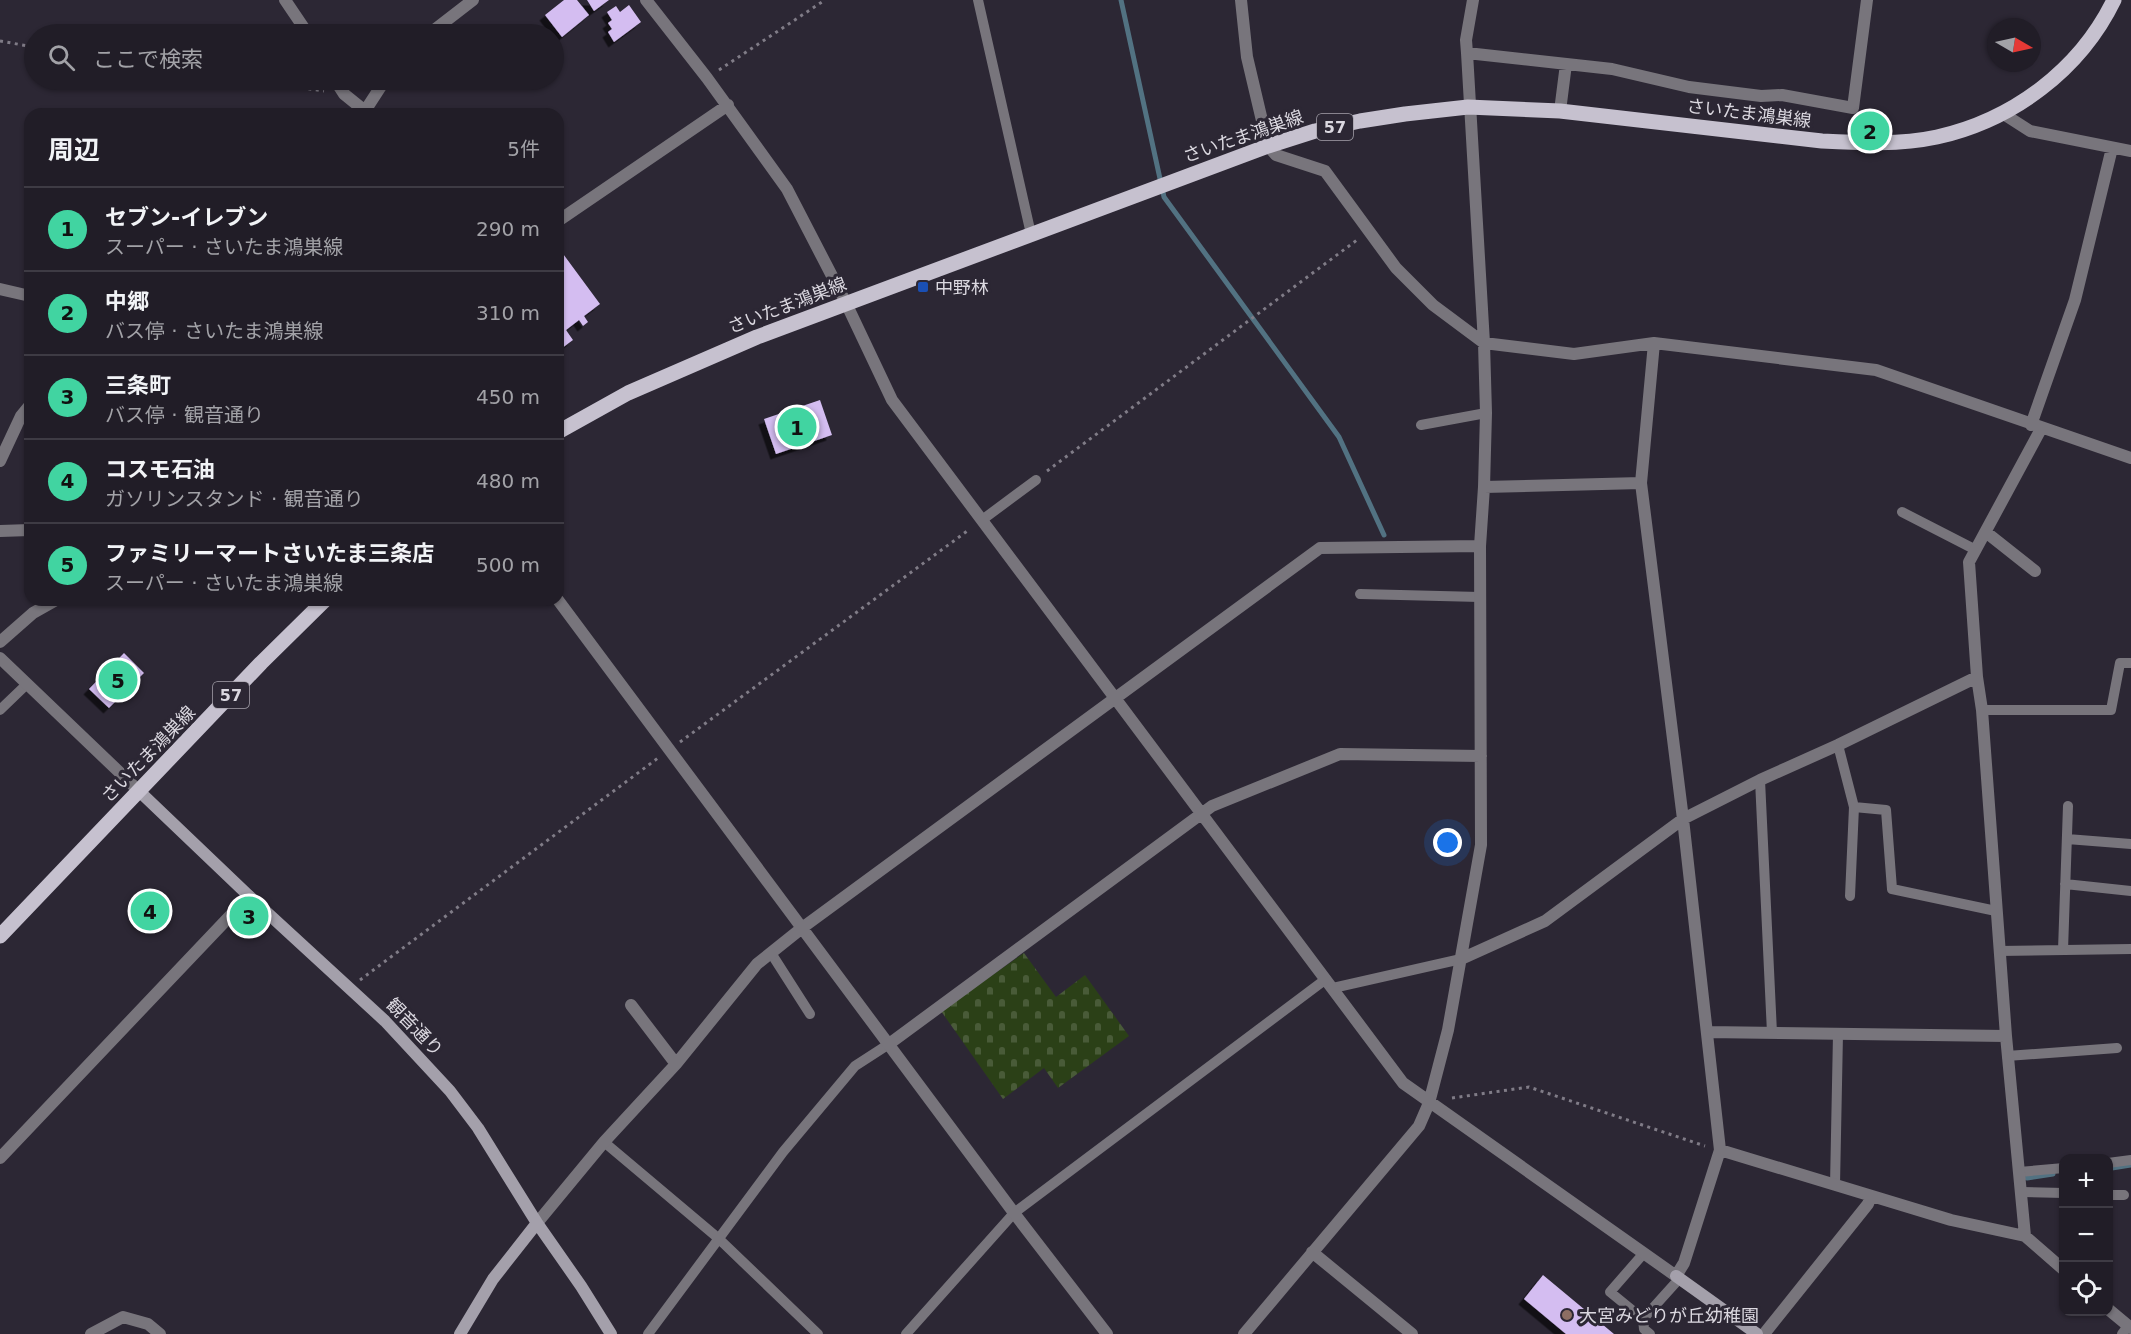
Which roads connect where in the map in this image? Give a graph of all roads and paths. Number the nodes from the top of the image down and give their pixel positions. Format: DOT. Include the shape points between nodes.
graph roads {
  1 [pos="285,0"];
  2 [pos="473,0"];
  3 [pos="646,0"];
  4 [pos="825,0"];
  5 [pos="978,0"];
  6 [pos="1240,0"];
  7 [pos="1473,0"];
  8 [pos="1867,0"];
  9 [pos="2114,0"];
  10 [pos="301,24"];
  11 [pos="442,24"];
  12 [pos="0,41"];
  13 [pos="24,45"];
  14 [pos="1467,53"];
  15 [pos="1566,64"];
  16 [pos="707,78"];
  17 [pos="317,90"];
  18 [pos="341,90"];
  19 [pos="378,90"];
  20 [pos="344,94"];
  21 [pos="728,105"];
  22 [pos="1468,107"];
  23 [pos="360,108"];
  24 [pos="367,108"];
  25 [pos="1560,111"];
  26 [pos="2002,112"];
  27 [pos="1268,146"];
  28 [pos="2112,148"];
  29 [pos="2131,151"];
  30 [pos="564,217"];
  31 [pos="1369,231"];
  32 [pos="1031,234"];
  33 [pos="0,289"];
  34 [pos="24,295"];
  35 [pos="846,303"];
  36 [pos="1484,343"];
  37 [pos="1654,343"];
  38 [pos="24,412"];
  39 [pos="1486,413"];
  40 [pos="1421,425"];
  41 [pos="2036,427"];
  42 [pos="564,429"];
  43 [pos="2131,458"];
  44 [pos="0,461"];
  45 [pos="1036,480"];
  46 [pos="1641,483"];
  47 [pos="1484,487"];
  48 [pos="1902,512"];
  49 [pos="982,520"];
  50 [pos="24,530"];
  51 [pos="0,531"];
  52 [pos="1986,533"];
  53 [pos="1480,546"];
  54 [pos="1976,550"];
  55 [pos="2035,571"];
  56 [pos="1360,594"];
  57 [pos="1480,597"];
  58 [pos="45,606"];
  59 [pos="319,606"];
  60 [pos="562,606"];
  61 [pos="0,642"];
  62 [pos="0,658"];
  63 [pos="2131,663"];
  64 [pos="1977,677"];
  65 [pos="27,684"];
  66 [pos="1116,699"];
  67 [pos="0,710"];
  68 [pos="1982,710"];
  69 [pos="1838,745"];
  70 [pos="1481,756"];
  71 [pos="1760,780"];
  72 [pos="139,791"];
  73 [pos="2068,806"];
  74 [pos="1854,807"];
  75 [pos="1202,814"];
  76 [pos="1683,819"];
  77 [pos="2067,839"];
  78 [pos="2131,844"];
  79 [pos="2065,884"];
  80 [pos="2131,891"];
  81 [pos="249,896"];
  82 [pos="1850,896"];
  83 [pos="1996,911"];
  84 [pos="802,928"];
  85 [pos="0,936"];
  86 [pos="2131,949"];
  87 [pos="2062,950"];
  88 [pos="1999,951"];
  89 [pos="771,953"];
  90 [pos="1461,959"];
  91 [pos="1329,984"];
  92 [pos="631,1005"];
  93 [pos="810,1014"];
  94 [pos="1707,1032"];
  95 [pos="1772,1033"];
  96 [pos="1838,1034"];
  97 [pos="2006,1036"];
  98 [pos="889,1044"];
  99 [pos="2117,1048"];
  100 [pos="2007,1056"];
  101 [pos="676,1064"];
  102 [pos="1429,1103"];
  103 [pos="1442,1111"];
  104 [pos="604,1142"];
  105 [pos="1720,1150"];
  106 [pos="0,1158"];
  107 [pos="2131,1160"];
  108 [pos="2113,1162"];
  109 [pos="2059,1168"];
  110 [pos="2019,1172"];
  111 [pos="1835,1185"];
  112 [pos="2020,1192"];
  113 [pos="2059,1194"];
  114 [pos="2113,1195"];
  115 [pos="2124,1195"];
  116 [pos="1872,1196"];
  117 [pos="1014,1213"];
  118 [pos="537,1223"];
  119 [pos="2025,1236"];
  120 [pos="718,1238"];
  121 [pos="1312,1252"];
  122 [pos="1644,1252"];
  123 [pos="2059,1266"];
  124 [pos="1678,1277"];
  125 [pos="2113,1313"];
  126 [pos="1643,1319"];
  127 [pos="2127,1329"];
  128 [pos="91,1334"];
  129 [pos="160,1334"];
  130 [pos="460,1334"];
  131 [pos="611,1334"];
  132 [pos="648,1334"];
  133 [pos="818,1334"];
  134 [pos="906,1334"];
  135 [pos="1107,1334"];
  136 [pos="1244,1334"];
  137 [pos="1412,1334"];
  138 [pos="1650,1334"];
  139 [pos="1757,1334"];
  140 [pos="1764,1334"];
  1 -- 10 [label="street"];
  2 -- 11 [label="street"];
  3 -- 16 [label="street"];
  4 -- 16 [label="path"];
  5 -- 32 [label="lane"];
  6 -- 27 [label="street" via="1247,57"];
  7 -- 14 [label="street"];
  8 -- 15 [label="street" via="1853,108 1782,95 1689,87 1612,69"];
  9 -- 26 [label="main road, さいたま鴻巣線 / 57" via="2086,46 2059,75"];
  12 -- 13 [label="path"];
  14 -- 15 [label="street"];
  14 -- 22 [label="street"];
  15 -- 25 [label="street"];
  16 -- 21 [label="street"];
  17 -- 20 [label="path"];
  18 -- 20 [label="street"];
  19 -- 24 [label="street"];
  20 -- 23 [label="street"];
  21 -- 30 [label="street"];
  21 -- 35 [label="street" via="787,189"];
  22 -- 25 [label="main road, さいたま鴻巣線 / 57"];
  22 -- 27 [label="main road, さいたま鴻巣線 / 57" via="1360,122"];
  22 -- 36 [label="street"];
  25 -- 26 [label="main road, さいたま鴻巣線 / 57" via="1864,143 1937,137"];
  26 -- 28 [label="street" via="2030,131"];
  27 -- 31 [label="street" via="1276,155 1325,171"];
  27 -- 32 [label="main road, さいたま鴻巣線 / 57"];
  28 -- 29 [label="street"];
  28 -- 41 [label="street" via="2078,288"];
  31 -- 36 [label="street" via="1396,268 1433,305"];
  31 -- 45 [label="path"];
  32 -- 35 [label="main road, さいたま鴻巣線 / 57"];
  33 -- 34 [label="street"];
  35 -- 42 [label="main road, さいたま鴻巣線 / 57" via="628,393"];
  35 -- 49 [label="street" via="892,400"];
  36 -- 37 [label="street" via="1574,354"];
  36 -- 39 [label="street"];
  37 -- 41 [label="street" via="1876,370"];
  37 -- 46 [label="street"];
  38 -- 44 [label="street"];
  39 -- 40 [label="lane"];
  39 -- 47 [label="street"];
  41 -- 43 [label="street"];
  41 -- 52 [label="street"];
  45 -- 49 [label="lane"];
  46 -- 47 [label="street"];
  46 -- 76 [label="street"];
  47 -- 53 [label="street"];
  48 -- 54 [label="lane"];
  49 -- 66 [label="street"];
  50 -- 51 [label="street"];
  52 -- 54 [label="street"];
  52 -- 55 [label="street"];
  53 -- 57 [label="street"];
  53 -- 66 [label="street" via="1320,548"];
  54 -- 64 [label="street" via="1969,562"];
  56 -- 57 [label="lane"];
  57 -- 70 [label="street"];
  58 -- 61 [label="street"];
  59 -- 72 [label="main road, さいたま鴻巣線 / 57"];
  60 -- 84 [label="street"];
  62 -- 65 [label="street"];
  63 -- 68 [label="lane" via="2120,663 2111,710"];
  64 -- 68 [label="street"];
  64 -- 69 [label="street"];
  65 -- 67 [label="lane"];
  65 -- 72 [label="street"];
  66 -- 75 [label="street"];
  66 -- 84 [label="street"];
  68 -- 83 [label="street"];
  69 -- 71 [label="street"];
  69 -- 74 [label="lane"];
  70 -- 75 [label="street" via="1340,754 1212,806"];
  70 -- 90 [label="street" via="1481,845"];
  71 -- 76 [label="street"];
  71 -- 95 [label="lane"];
  72 -- 81 [label="street, 観音通り"];
  72 -- 85 [label="main road, さいたま鴻巣線 / 57"];
  73 -- 77 [label="lane"];
  74 -- 82 [label="lane"];
  74 -- 83 [label="lane" via="1886,810 1892,889"];
  75 -- 91 [label="street"];
  75 -- 98 [label="street"];
  76 -- 90 [label="street" via="1545,921"];
  76 -- 94 [label="street"];
  77 -- 78 [label="lane"];
  77 -- 79 [label="lane"];
  79 -- 80 [label="lane"];
  79 -- 87 [label="lane"];
  81 -- 106 [label="street"];
  81 -- 118 [label="street, 観音通り" via="385,1021 437,1075 478,1128"];
  83 -- 88 [label="street"];
  84 -- 89 [label="street"];
  84 -- 98 [label="street"];
  86 -- 87 [label="lane"];
  87 -- 88 [label="lane"];
  88 -- 97 [label="street"];
  89 -- 93 [label="lane"];
  89 -- 101 [label="street" via="757,964"];
  90 -- 91 [label="lane"];
  90 -- 102 [label="street"];
  91 -- 102 [label="street" via="1403,1083"];
  91 -- 117 [label="lane"];
  92 -- 101 [label="street"];
  94 -- 95 [label="street"];
  94 -- 105 [label="street"];
  95 -- 96 [label="street"];
  96 -- 97 [label="street"];
  96 -- 111 [label="lane"];
  97 -- 100 [label="street"];
  98 -- 117 [label="street"];
  98 -- 120 [label="lane" via="855,1066"];
  99 -- 100 [label="lane"];
  100 -- 110 [label="street"];
  101 -- 104 [label="street"];
  102 -- 103 [label="street"];
  102 -- 121 [label="street" via="1419,1126"];
  103 -- 105 [label="path" via="1451,1098 1528,1087"];
  103 -- 122 [label="street"];
  104 -- 118 [label="street"];
  104 -- 120 [label="lane"];
  105 -- 111 [label="street"];
  105 -- 124 [label="street"];
  107 -- 108 [label="lane"];
  109 -- 110 [label="lane"];
  110 -- 112 [label="street"];
  111 -- 116 [label="street"];
  112 -- 113 [label="lane"];
  112 -- 119 [label="street"];
  114 -- 115 [label="lane"];
  116 -- 119 [label="street" via="1951,1220"];
  116 -- 140 [label="street"];
  117 -- 134 [label="lane"];
  117 -- 135 [label="street"];
  118 -- 130 [label="street" via="493,1279"];
  118 -- 131 [label="street, 観音通り"];
  119 -- 123 [label="street"];
  120 -- 132 [label="lane"];
  120 -- 133 [label="lane"];
  121 -- 136 [label="street"];
  121 -- 137 [label="street"];
  122 -- 124 [label="street"];
  122 -- 126 [label="lane" via="1610,1292"];
  124 -- 126 [label="lane"];
  124 -- 139 [label="street"];
  125 -- 127 [label="street"];
  126 -- 138 [label="lane" via="1644,1329"];
  128 -- 129 [label="street" via="123,1317 148,1324"];
}
